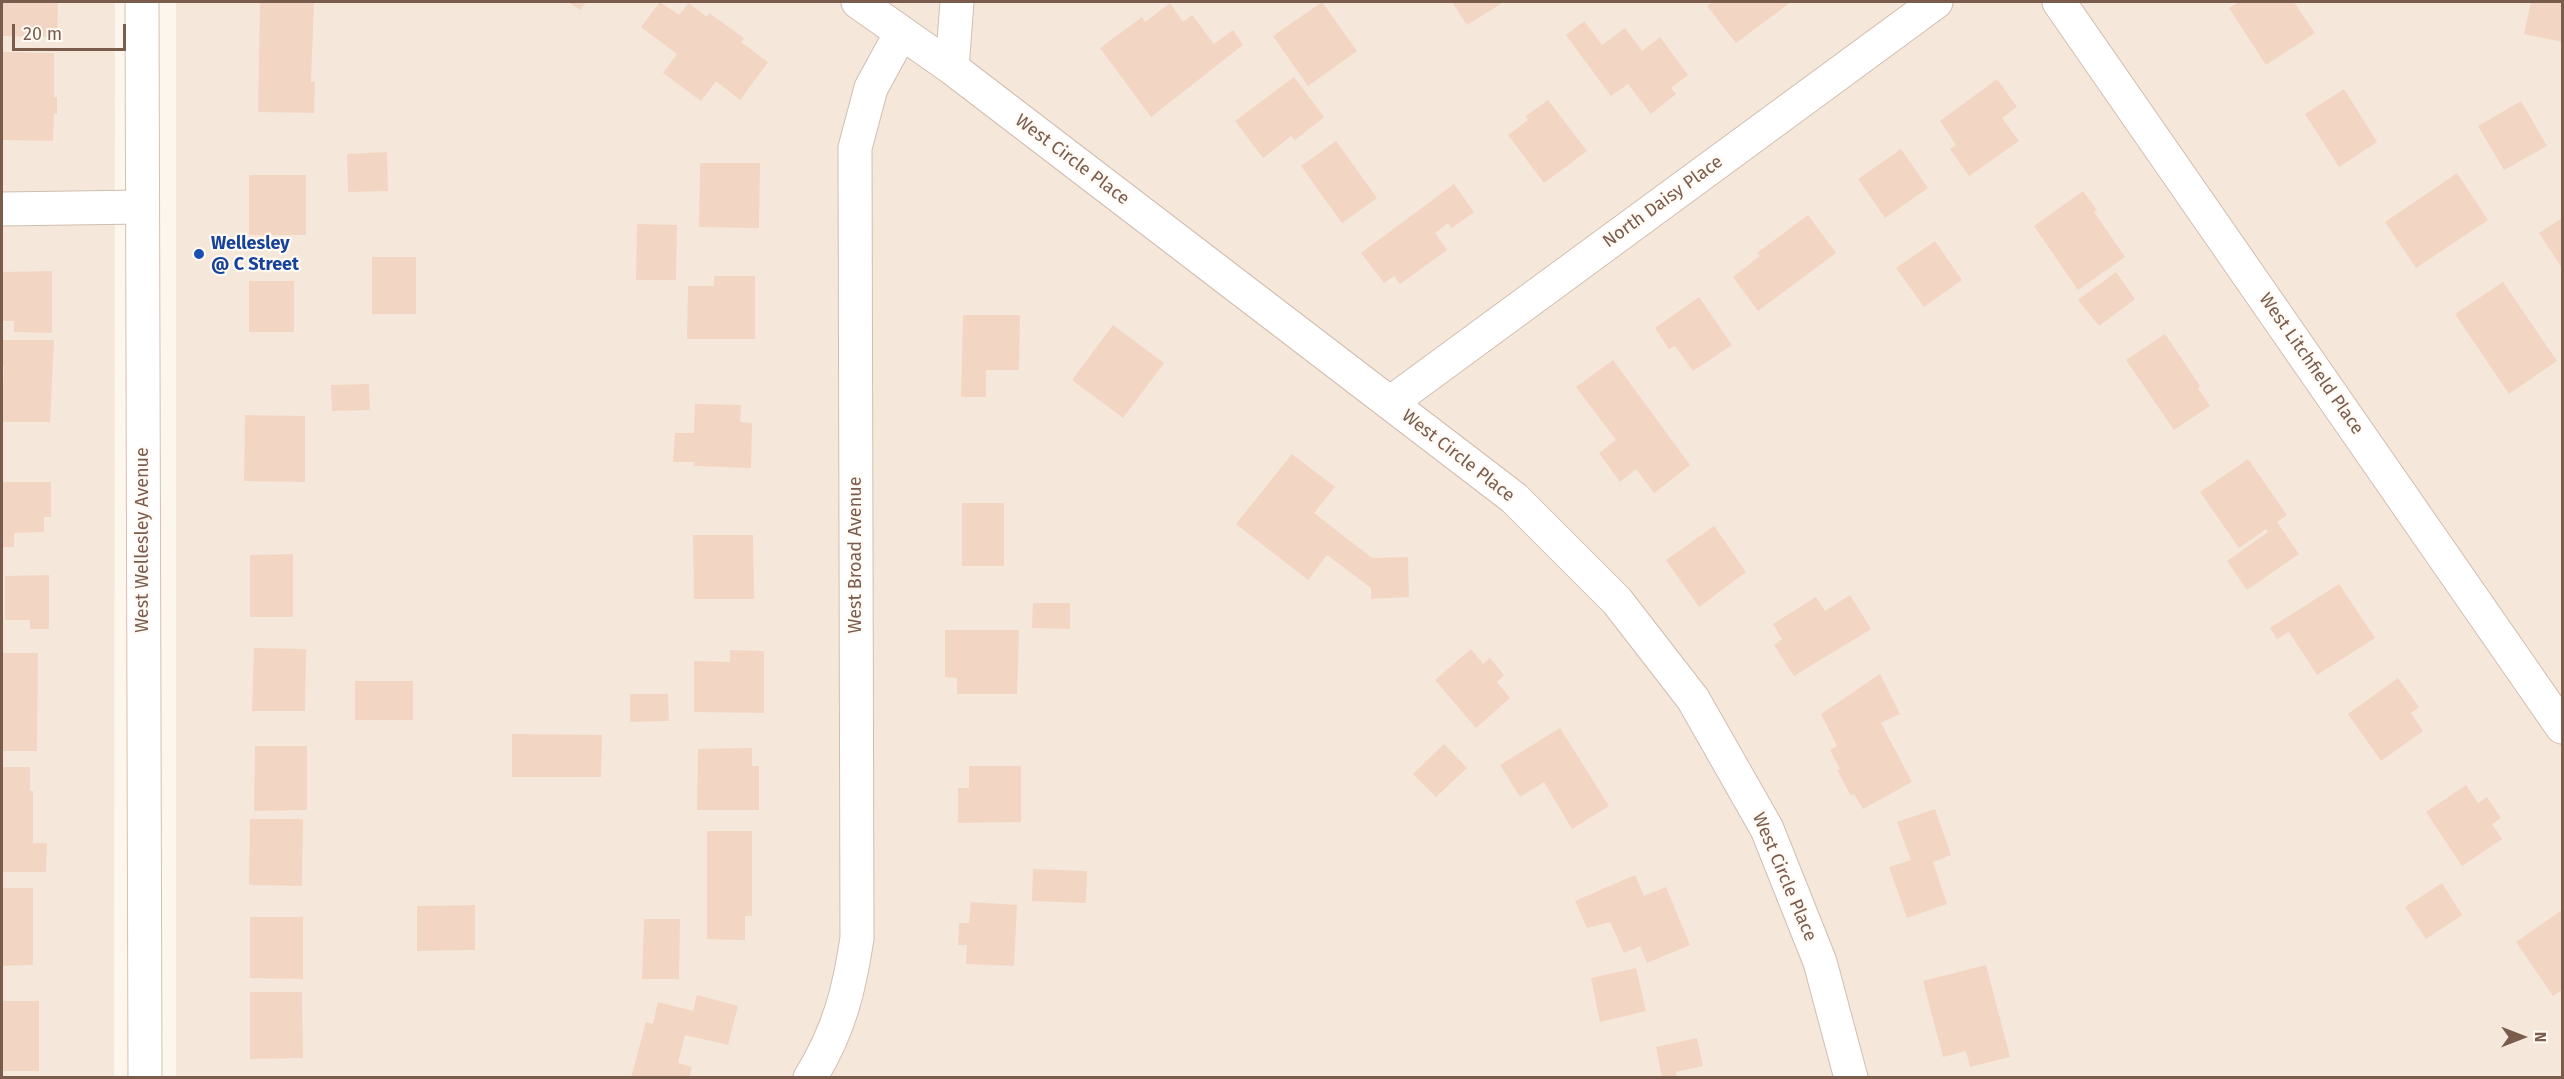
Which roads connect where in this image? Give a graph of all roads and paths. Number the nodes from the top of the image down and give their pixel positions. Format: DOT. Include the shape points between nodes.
graph roads {
  1 [pos="142,2"];
  2 [pos="858,2"];
  3 [pos="957,2"];
  4 [pos="1936,2"];
  5 [pos="2059,2"];
  6 [pos="901,33"];
  7 [pos="952,68"];
  8 [pos="141,207"];
  9 [pos="2,209"];
  10 [pos="1390,402"];
  11 [pos="2562,727"];
  12 [pos="145,1077"];
  13 [pos="810,1077"];
  14 [pos="1851,1077"];
  1 -- 8 [label="street, West Wellesley Avenue"];
  2 -- 6 [label="street, West Circle Place"];
  3 -- 7 [label="street"];
  4 -- 10 [label="street, North Daisy Place"];
  5 -- 11 [label="street, West Litchfield Place"];
  6 -- 7 [label="street, West Circle Place"];
  6 -- 13 [label="street, West Broad Avenue" via="871,88 855,148 857,938 849,990 827,1051"];
  7 -- 10 [label="street, West Circle Place"];
  8 -- 9 [label="street"];
  8 -- 12 [label="street, West Wellesley Avenue"];
  10 -- 14 [label="street, West Circle Place" via="1514,498 1617,601 1693,699 1767,829 1820,962"];
}
